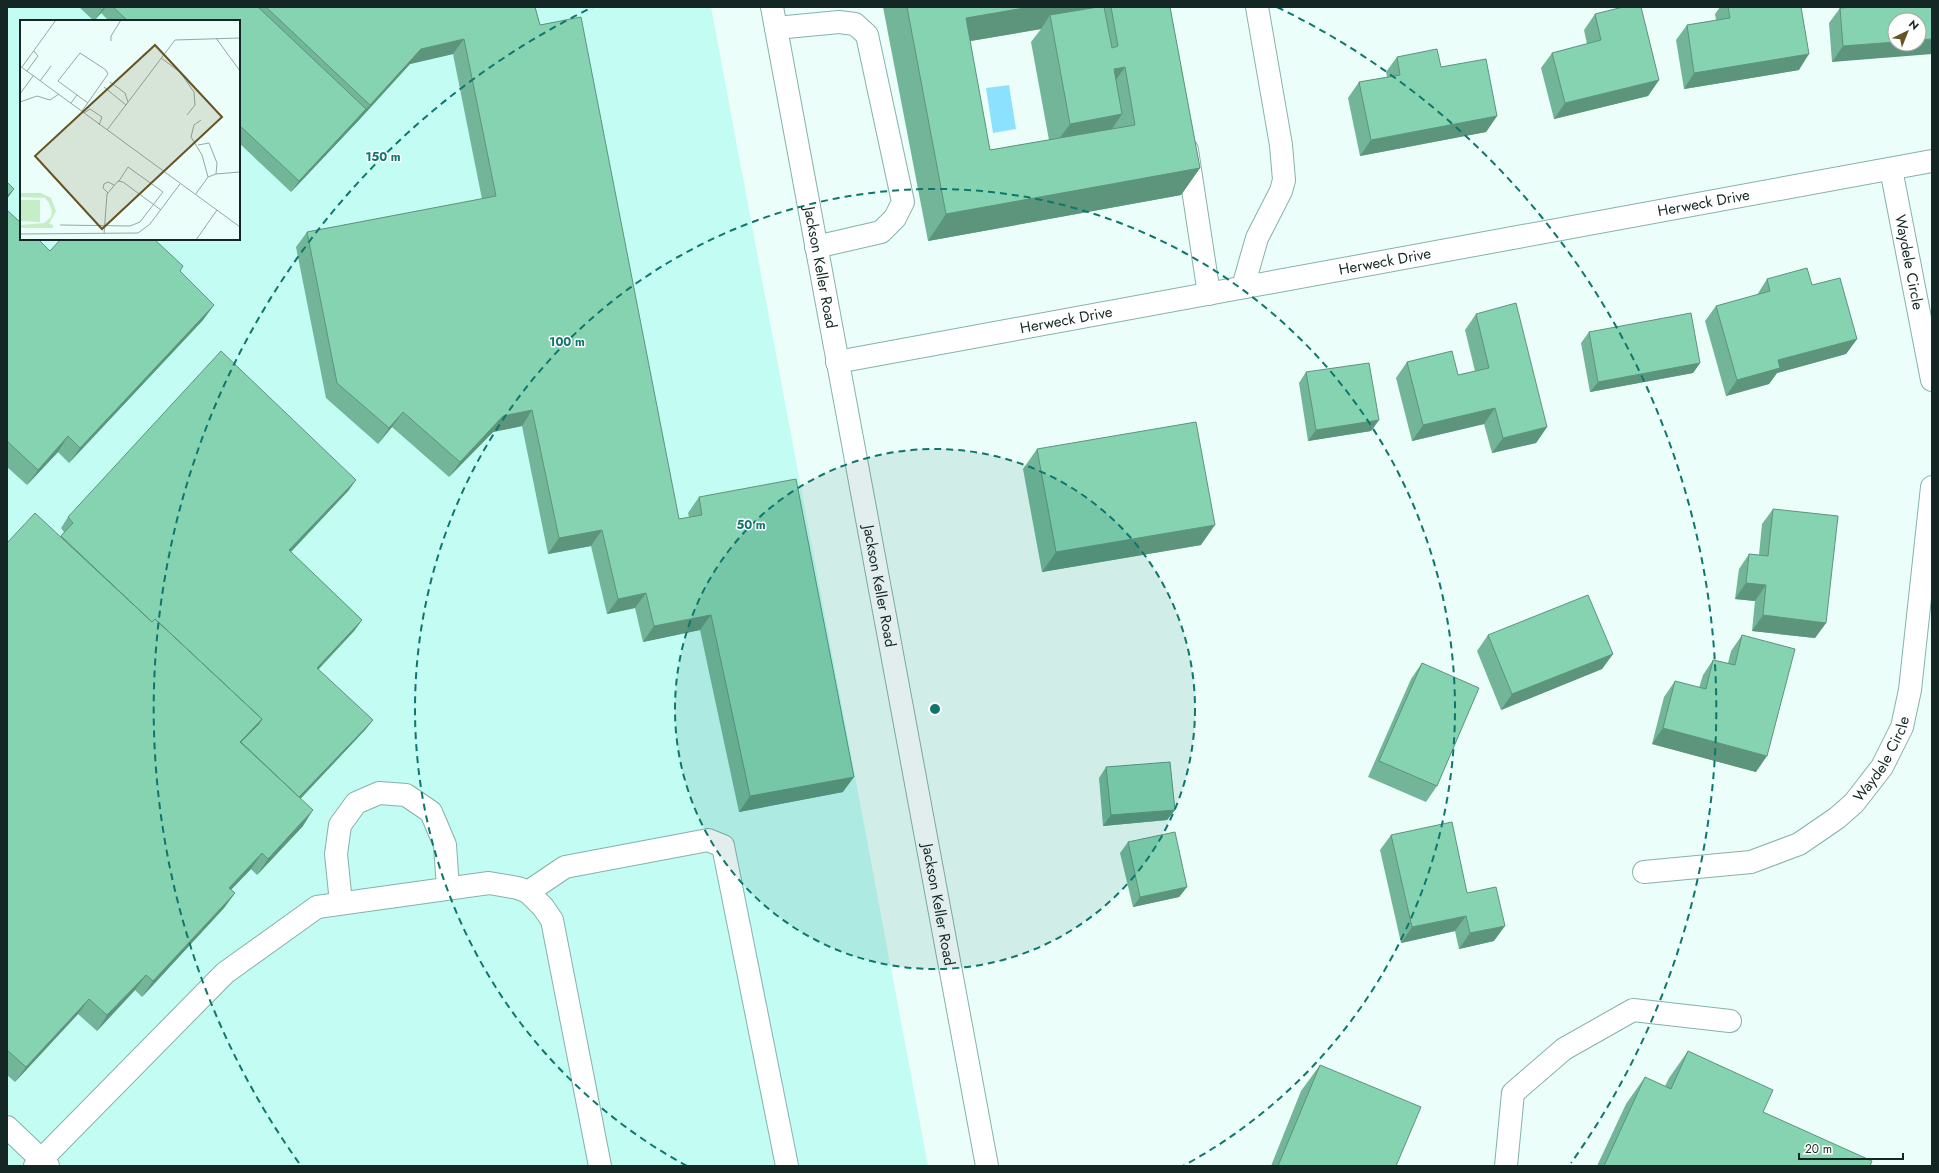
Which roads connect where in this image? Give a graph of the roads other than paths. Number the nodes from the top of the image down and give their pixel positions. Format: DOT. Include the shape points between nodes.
graph roads {
  1 [pos="1257,7"];
  2 [pos="774,17"];
  3 [pos="1184,131"];
  4 [pos="1932,161"];
  5 [pos="1891,168"];
  6 [pos="816,247"];
  7 [pos="1243,287"];
  8 [pos="1209,294"];
  9 [pos="837,362"];
  10 [pos="1932,380"];
  11 [pos="1932,487"];
  12 [pos="1644,872"];
  13 [pos="448,888"];
  14 [pos="528,892"];
  15 [pos="341,903"];
  16 [pos="1730,1021"];
  17 [pos="7,1127"];
  18 [pos="41,1164"];
  19 [pos="600,1166"];
  20 [pos="787,1166"];
  21 [pos="987,1166"];
  22 [pos="1506,1166"];
  1 -- 7 [label="street" via="1281,145 1284,180 1257,238"];
  2 -- 6 [label="street, Jackson Keller Road"];
  2 -- 6 [label="street" via="855,24 867,35 903,202 895,218 882,232"];
  3 -- 8 [label="street"];
  4 -- 5 [label="street, Herweck Drive"];
  5 -- 7 [label="street, Herweck Drive"];
  5 -- 10 [label="street, Waydele Circle"];
  6 -- 9 [label="street, Jackson Keller Road"];
  7 -- 8 [label="street, Herweck Drive"];
  8 -- 9 [label="street, Herweck Drive"];
  9 -- 21 [label="street, Jackson Keller Road"];
  11 -- 12 [label="street, Waydele Circle" via="1910,690 1902,727 1882,767 1854,803 1799,844 1751,862"];
  13 -- 14 [label="street" via="489,883"];
  13 -- 15 [label="street"];
  13 -- 15 [label="street" via="445,846 431,812 406,795 379,793 356,803 340,825 336,854"];
  14 -- 19 [label="street" via="548,914 555,931"];
  14 -- 20 [label="street" via="564,867 708,840 723,846"];
  15 -- 18 [label="street" via="317,907 224,973"];
  16 -- 22 [label="street" via="1633,1010 1564,1049 1513,1093"];
  17 -- 18 [label="street"];
}
